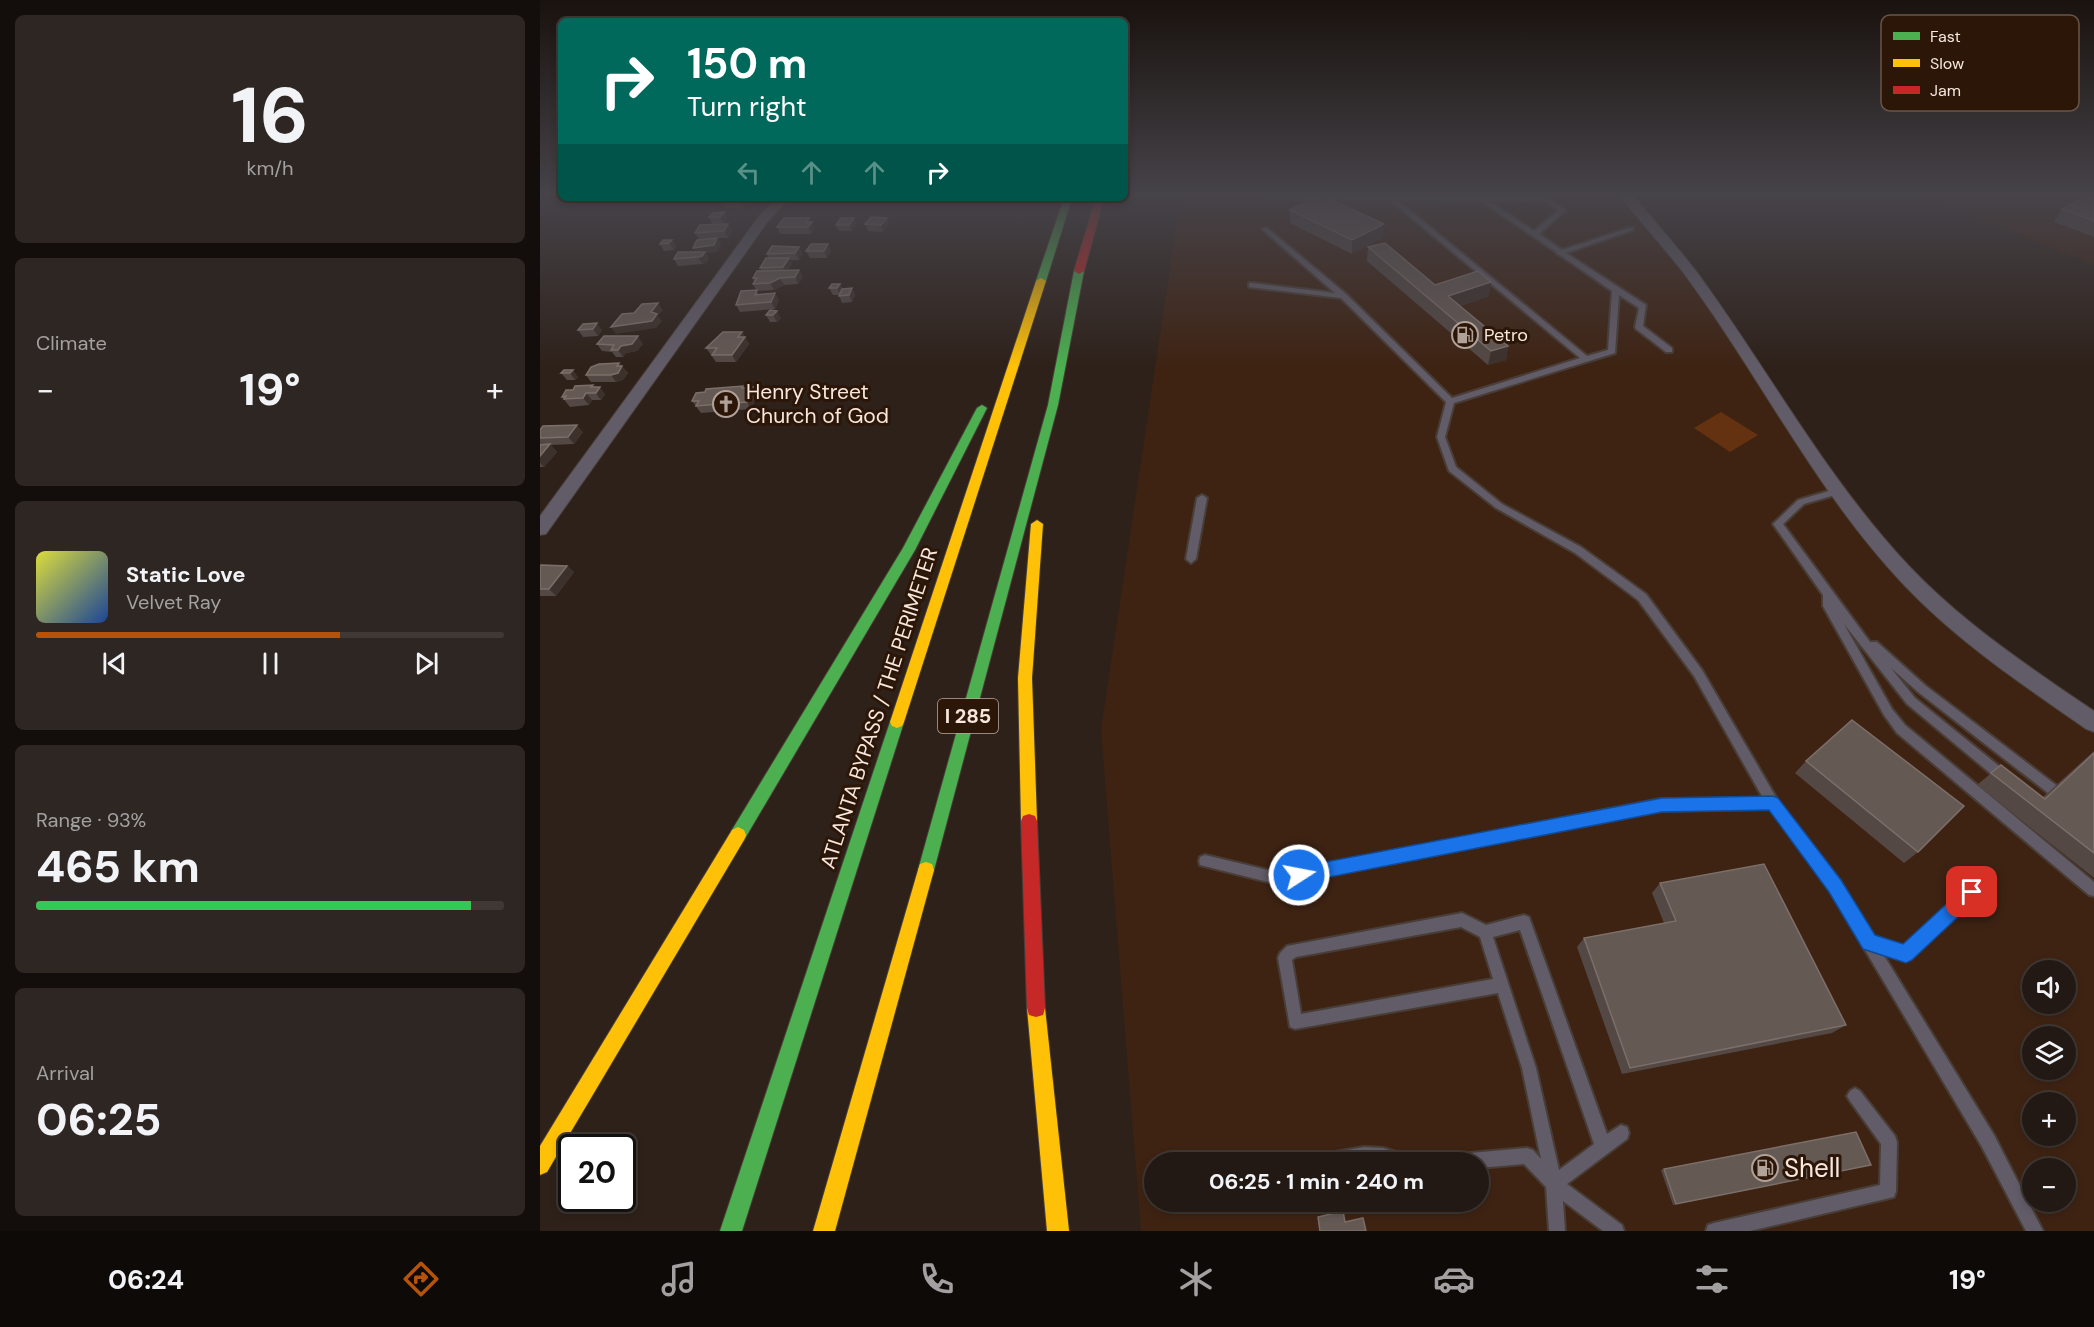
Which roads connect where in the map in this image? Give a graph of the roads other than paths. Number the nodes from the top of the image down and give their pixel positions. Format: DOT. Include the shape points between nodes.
graph roads {
  1 [pos="740,251"];
  2 [pos="1050,251"];
  3 [pos="1085,251"];
  4 [pos="1291,251"];
  5 [pos="1455,251"];
  6 [pos="1564,251"];
  7 [pos="1672,251"];
  8 [pos="1559,253"];
  9 [pos="1252,285"];
  10 [pos="1616,290"];
  11 [pos="1343,296"];
  12 [pos="1028,319"];
  13 [pos="1669,350"];
  14 [pos="1586,359"];
  15 [pos="1450,401"];
  16 [pos="1053,405"];
  17 [pos="1835,485"];
  18 [pos="1202,498"];
  19 [pos="540,529"];
  20 [pos="1191,560"];
  21 [pos="1828,593"];
  22 [pos="1848,622"];
  23 [pos="2094,723"];
  24 [pos="2018,789"];
  25 [pos="2052,789"];
  26 [pos="1773,803"];
  27 [pos="1205,861"];
  28 [pos="1988,878"];
  29 [pos="2094,890"];
  30 [pos="1485,932"];
  31 [pos="1869,942"];
  32 [pos="1501,985"];
  33 [pos="1855,1096"];
  34 [pos="1620,1133"];
  35 [pos="1603,1146"];
  36 [pos="1489,1159"];
  37 [pos="540,1165"];
  38 [pos="1554,1184"];
  39 [pos="731,1231"];
  40 [pos="824,1231"];
  41 [pos="1058,1231"];
  42 [pos="1557,1231"];
  43 [pos="1616,1231"];
  44 [pos="1714,1231"];
  45 [pos="2035,1231"];
  1 -- 19 [label="street"];
  2 -- 12 [label="highway, ATLANTA BYPASS / THE PERIMETER"];
  3 -- 16 [label="highway, I 285"];
  4 -- 11 [label="lane"];
  5 -- 14 [label="lane"];
  6 -- 8 [label="lane"];
  7 -- 17 [label="street"];
  8 -- 10 [label="lane"];
  9 -- 11 [label="lane"];
  10 -- 13 [label="lane" via="1643,307 1639,327"];
  10 -- 14 [label="lane" via="1612,351"];
  11 -- 15 [label="lane"];
  12 -- 37 [label="highway" via="909,550"];
  12 -- 39 [label="highway, ATLANTA BYPASS / THE PERIMETER"];
  14 -- 15 [label="lane"];
  15 -- 26 [label="lane" via="1441,437 1452,469 1499,506 1578,550 1642,597 1698,672"];
  16 -- 40 [label="highway, I 285"];
  16 -- 41 [label="highway" via="1033,554 1025,678 1033,982"];
  17 -- 21 [label="lane" via="1801,502 1778,524"];
  17 -- 23 [label="street" via="1876,542 1933,602 1996,654"];
  18 -- 20 [label="lane"];
  21 -- 22 [label="lane"];
  21 -- 29 [label="lane" via="1828,606 1901,729"];
  22 -- 24 [label="lane" via="1911,702"];
  22 -- 25 [label="lane" via="1922,689"];
  26 -- 27 [label="lane" via="1662,805 1280,879"];
  26 -- 31 [label="lane" via="1835,886"];
  28 -- 31 [label="lane" via="1906,954"];
  30 -- 32 [label="lane"];
  30 -- 32 [label="lane" via="1462,920 1292,951 1285,958 1295,1022"];
  30 -- 35 [label="lane" via="1524,922"];
  31 -- 45 [label="lane" via="1988,1141"];
  32 -- 38 [label="lane" via="1529,1068"];
  33 -- 44 [label="lane" via="1889,1142 1888,1191"];
  34 -- 35 [label="lane"];
  35 -- 38 [label="lane"];
  36 -- 38 [label="lane" via="1527,1156"];
  38 -- 42 [label="lane"];
  38 -- 43 [label="lane"];
}
